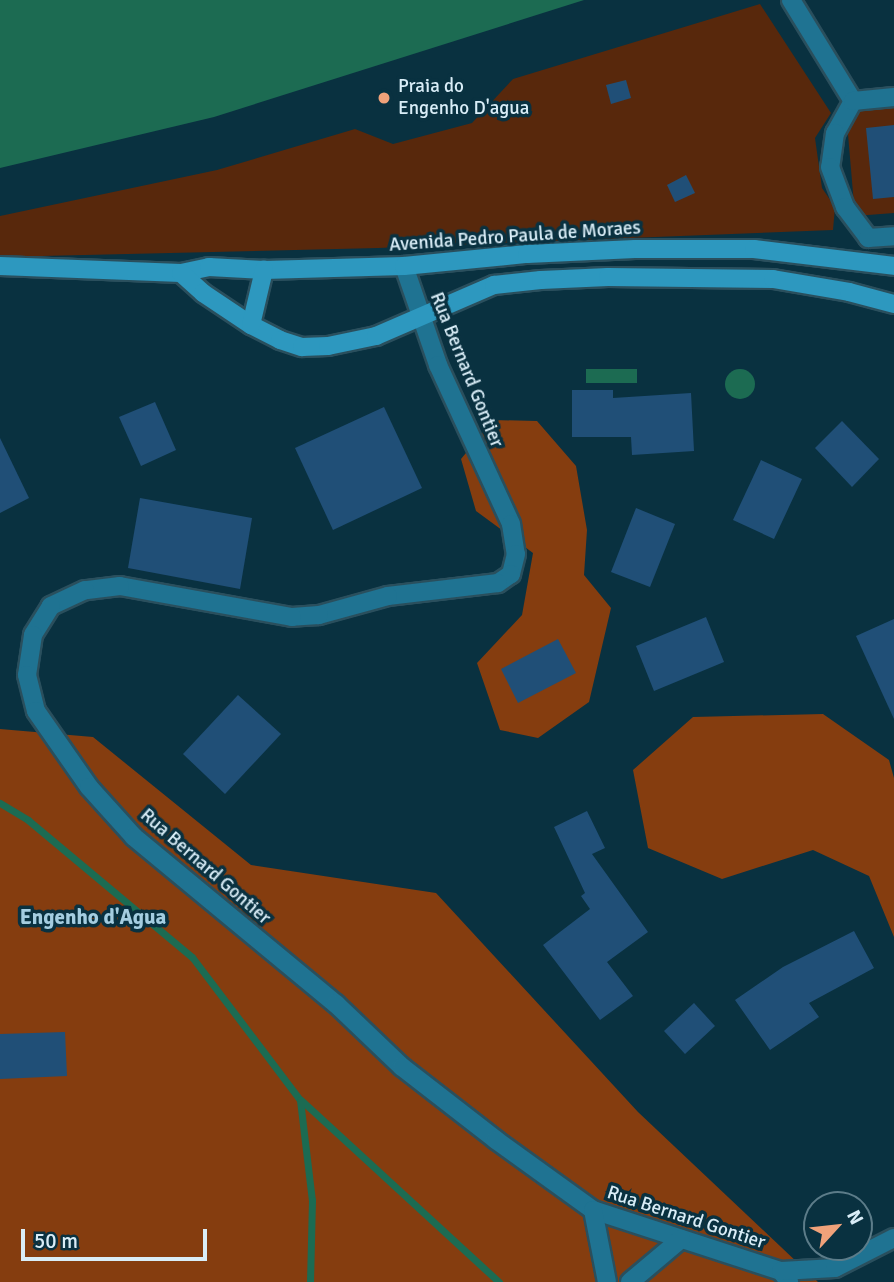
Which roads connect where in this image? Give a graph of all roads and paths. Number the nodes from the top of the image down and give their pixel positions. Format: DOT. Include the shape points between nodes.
graph roads {
  1 [pos="791,0"];
  2 [pos="894,97"];
  3 [pos="853,101"];
  4 [pos="894,236"];
  5 [pos="868,238"];
  6 [pos="852,259"];
  7 [pos="0,266"];
  8 [pos="404,266"];
  9 [pos="894,266"];
  10 [pos="264,270"];
  11 [pos="181,273"];
  12 [pos="894,304"];
  13 [pos="418,316"];
  14 [pos="251,325"];
  15 [pos="593,1210"];
  16 [pos="681,1238"];
  17 [pos="894,1238"];
  18 [pos="785,1277"];
  19 [pos="607,1282"];
  20 [pos="630,1282"];
  1 -- 3 [label="street"];
  2 -- 3 [label="street"];
  3 -- 5 [label="street" via="835,133 830,167 845,206"];
  4 -- 5 [label="street"];
  5 -- 6 [label="street"];
  6 -- 8 [label="main road, Avenida Pedro Paula de Moraes" via="754,249 635,249"];
  6 -- 9 [label="main road, Avenida Pedro Paula de Moraes"];
  7 -- 11 [label="main road, Avenida Pedro Paula de Moraes"];
  8 -- 10 [label="main road, Avenida Pedro Paula de Moraes"];
  8 -- 13 [label="street, Rua Bernard Gontier"];
  10 -- 11 [label="main road, Avenida Pedro Paula de Moraes" via="209,267"];
  10 -- 14 [label="main road"];
  11 -- 14 [label="main road"];
  12 -- 13 [label="main road" via="773,279 608,277 494,285"];
  13 -- 14 [label="main road" via="376,336 328,346 302,347"];
  13 -- 15 [label="street, Rua Bernard Gontier" via="511,524 516,554 512,574 498,583 388,596 319,615 292,617 120,586 85,590 51,606 33,635 27,675 36,711 89,787 134,837 336,1004 402,1067"];
  15 -- 16 [label="street, Rua Bernard Gontier"];
  15 -- 19 [label="street"];
  16 -- 18 [label="street, Rua Bernard Gontier"];
  16 -- 20 [label="street"];
  17 -- 18 [label="street" via="835,1268"];
}
